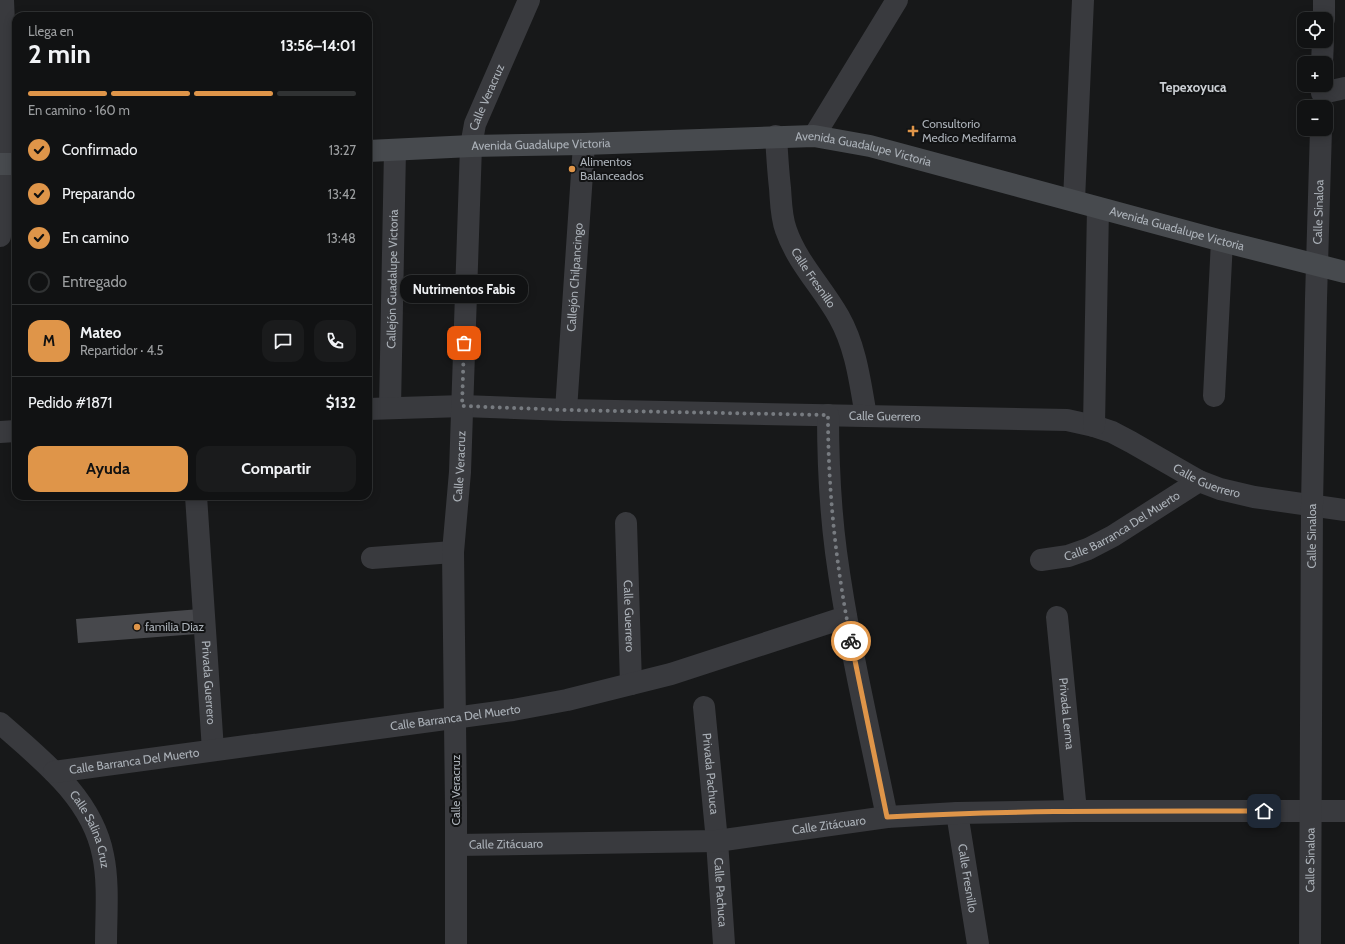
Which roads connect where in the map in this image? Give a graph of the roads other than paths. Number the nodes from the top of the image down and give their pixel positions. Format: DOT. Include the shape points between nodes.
graph roads {
  1 [pos="3,0"];
  2 [pos="528,0"];
  3 [pos="897,0"];
  4 [pos="1083,0"];
  5 [pos="1324,0"];
  6 [pos="1324,12"];
  7 [pos="1345,88"];
  8 [pos="1322,95"];
  9 [pos="776,136"];
  10 [pos="814,136"];
  11 [pos="1321,136"];
  12 [pos="584,144"];
  13 [pos="470,146"];
  14 [pos="395,150"];
  15 [pos="372,151"];
  16 [pos="7,164"];
  17 [pos="1074,200"];
  18 [pos="1098,208"];
  19 [pos="0,236"];
  20 [pos="1222,241"];
  21 [pos="1317,265"];
  22 [pos="1345,272"];
  23 [pos="1214,396"];
  24 [pos="462,406"];
  25 [pos="390,408"];
  26 [pos="372,409"];
  27 [pos="566,410"];
  28 [pos="828,415"];
  29 [pos="866,416"];
  30 [pos="1094,426"];
  31 [pos="12,431"];
  32 [pos="0,432"];
  33 [pos="1199,481"];
  34 [pos="196,500"];
  35 [pos="1312,505"];
  36 [pos="1345,510"];
  37 [pos="626,523"];
  38 [pos="454,552"];
  39 [pos="372,558"];
  40 [pos="1041,560"];
  41 [pos="1057,617"];
  42 [pos="846,618"];
  43 [pos="631,684"];
  44 [pos="704,707"];
  45 [pos="456,718"];
  46 [pos="0,723"];
  47 [pos="213,750"];
  48 [pos="54,772"];
  49 [pos="1076,811"];
  50 [pos="1311,811"];
  51 [pos="1345,811"];
  52 [pos="957,813"];
  53 [pos="887,817"];
  54 [pos="717,841"];
  55 [pos="456,845"];
  56 [pos="106,944"];
  57 [pos="456,944"];
  58 [pos="724,944"];
  59 [pos="978,944"];
  60 [pos="1310,944"];
  1 -- 16 [label="street"];
  2 -- 13 [label="street, Calle Veracruz" via="475,124"];
  3 -- 10 [label="street"];
  4 -- 17 [label="street"];
  5 -- 6 [label="street"];
  7 -- 8 [label="street"];
  9 -- 10 [label="main road, Avenida Guadalupe Victoria"];
  9 -- 12 [label="main road, Avenida Guadalupe Victoria"];
  9 -- 29 [label="street, Calle Fresnillo" via="785,228 795,252 826,295 849,338 856,358"];
  10 -- 17 [label="main road, Avenida Guadalupe Victoria" via="870,146"];
  11 -- 21 [label="street, Calle Sinaloa"];
  12 -- 13 [label="main road, Avenida Guadalupe Victoria"];
  12 -- 27 [label="street, Callejón Chilpancingo"];
  13 -- 14 [label="main road, Avenida Guadalupe Victoria"];
  13 -- 24 [label="street, Calle Veracruz"];
  14 -- 15 [label="main road, Avenida Guadalupe Victoria"];
  14 -- 25 [label="street, Callejón Guadalupe Victoria"];
  16 -- 19 [label="street"];
  17 -- 18 [label="main road, Avenida Guadalupe Victoria"];
  18 -- 20 [label="main road, Avenida Guadalupe Victoria"];
  18 -- 30 [label="street"];
  20 -- 21 [label="main road, Avenida Guadalupe Victoria"];
  20 -- 23 [label="street"];
  21 -- 22 [label="main road, Avenida Guadalupe Victoria"];
  21 -- 35 [label="street, Calle Sinaloa"];
  24 -- 25 [label="street, Calle Guerrero"];
  24 -- 27 [label="street, Calle Guerrero"];
  24 -- 38 [label="street, Calle Veracruz"];
  25 -- 26 [label="street, Calle Guerrero"];
  27 -- 28 [label="street, Calle Guerrero"];
  28 -- 29 [label="street, Calle Guerrero"];
  28 -- 42 [label="street" via="831,502"];
  29 -- 30 [label="street, Calle Guerrero" via="1067,420"];
  30 -- 33 [label="street, Calle Guerrero" via="1112,432"];
  31 -- 32 [label="street"];
  33 -- 35 [label="street, Calle Guerrero" via="1254,497"];
  33 -- 40 [label="street, Calle Barranca Del Muerto" via="1088,550"];
  34 -- 47 [label="street, Privada Guerrero"];
  35 -- 36 [label="street"];
  35 -- 50 [label="street, Calle Sinaloa"];
  37 -- 43 [label="street, Calle Guerrero"];
  38 -- 39 [label="street"];
  38 -- 45 [label="street, Calle Veracruz"];
  41 -- 49 [label="street, Privada Lerma"];
  42 -- 43 [label="street, Calle Barranca Del Muerto" via="671,674"];
  42 -- 53 [label="street"];
  43 -- 45 [label="street, Calle Barranca Del Muerto" via="520,709"];
  44 -- 54 [label="street, Privada Pachuca"];
  45 -- 47 [label="street, Calle Barranca Del Muerto"];
  45 -- 55 [label="street, Calle Veracruz"];
  46 -- 48 [label="street, Calle Salina Cruz"];
  47 -- 48 [label="street, Calle Barranca Del Muerto"];
  48 -- 56 [label="street, Calle Salina Cruz" via="87,813 98,835 105,876"];
  49 -- 50 [label="street, Calle Zitácuaro"];
  49 -- 52 [label="street, Calle Zitácuaro"];
  50 -- 51 [label="street, Calle Zitácuaro"];
  50 -- 60 [label="street, Calle Sinaloa"];
  52 -- 53 [label="street, Calle Zitácuaro"];
  52 -- 59 [label="street, Calle Fresnillo"];
  53 -- 54 [label="street, Calle Zitácuaro"];
  54 -- 55 [label="street, Calle Zitácuaro"];
  54 -- 58 [label="street, Calle Pachuca"];
  55 -- 57 [label="street, Calle Veracruz"];
}
